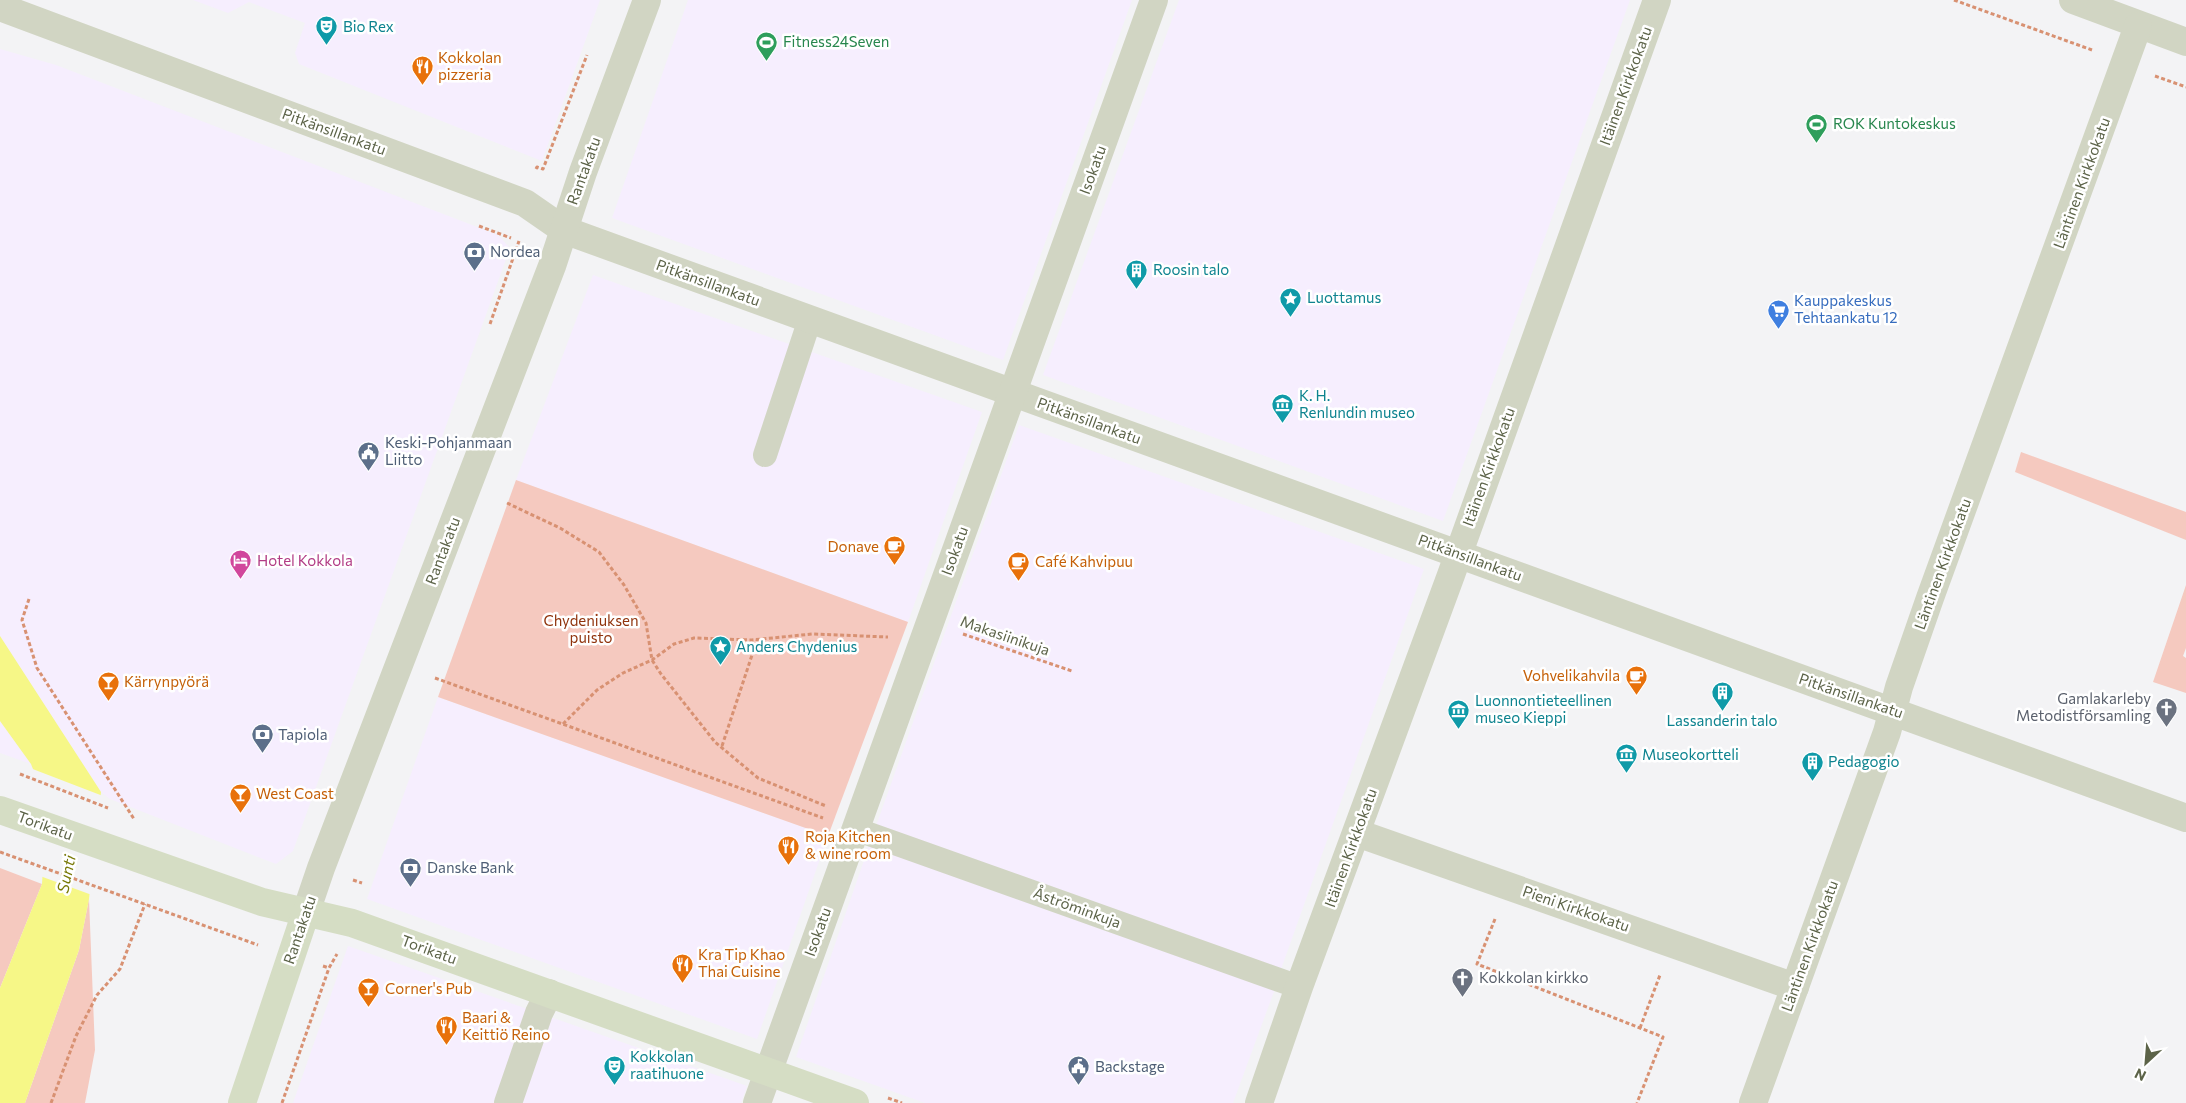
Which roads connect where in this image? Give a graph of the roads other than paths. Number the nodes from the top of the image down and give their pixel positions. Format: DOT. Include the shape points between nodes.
graph roads {
  1 [pos="647,0"];
  2 [pos="1154,0"];
  3 [pos="1656,0"];
  4 [pos="2073,0"];
  5 [pos="15,7"];
  6 [pos="2138,26"];
  7 [pos="2186,42"];
  8 [pos="564,230"];
  9 [pos="810,319"];
  10 [pos="1013,393"];
  11 [pos="765,455"];
  12 [pos="1458,554"];
  13 [pos="1893,711"];
  14 [pos="10,814"];
  15 [pos="2186,818"];
  16 [pos="855,829"];
  17 [pos="1357,833"];
  18 [pos="306,912"];
  19 [pos="1299,987"];
  20 [pos="1795,987"];
  21 [pos="549,993"];
  22 [pos="768,1071"];
  23 [pos="242,1103"];
  24 [pos="508,1103"];
  25 [pos="757,1103"];
  26 [pos="855,1103"];
  27 [pos="1259,1103"];
  28 [pos="1753,1103"];
  1 -- 8 [label="street, Rantakatu"];
  2 -- 10 [label="street, Isokatu"];
  3 -- 12 [label="street, Itäinen Kirkkokatu"];
  4 -- 6 [label="street"];
  5 -- 8 [label="street, Pitkänsillankatu" via="525,203"];
  6 -- 7 [label="street"];
  6 -- 13 [label="street, Läntinen Kirkkokatu" via="1930,598"];
  8 -- 9 [label="street, Pitkänsillankatu"];
  8 -- 18 [label="street, Rantakatu"];
  9 -- 10 [label="street, Pitkänsillankatu"];
  9 -- 11 [label="lane"];
  10 -- 12 [label="street, Pitkänsillankatu"];
  10 -- 16 [label="street, Isokatu"];
  12 -- 13 [label="street, Pitkänsillankatu"];
  12 -- 17 [label="street, Itäinen Kirkkokatu"];
  13 -- 15 [label="street, Pitkänsillankatu"];
  13 -- 20 [label="street, Läntinen Kirkkokatu"];
  14 -- 18 [label="street, Torikatu" via="262,902"];
  16 -- 19 [label="lane, Åströminkuja"];
  16 -- 22 [label="street, Isokatu"];
  17 -- 19 [label="street, Itäinen Kirkkokatu"];
  17 -- 20 [label="street, Pieni Kirkkokatu"];
  18 -- 21 [label="street, Torikatu" via="352,923"];
  18 -- 23 [label="street, Rantakatu"];
  19 -- 27 [label="street, Itäinen Kirkkokatu"];
  20 -- 28 [label="street, Läntinen Kirkkokatu"];
  21 -- 22 [label="street, Torikatu"];
  21 -- 24 [label="street" via="538,1013"];
  22 -- 25 [label="street, Isokatu"];
  22 -- 26 [label="street, Torikatu"];
}
